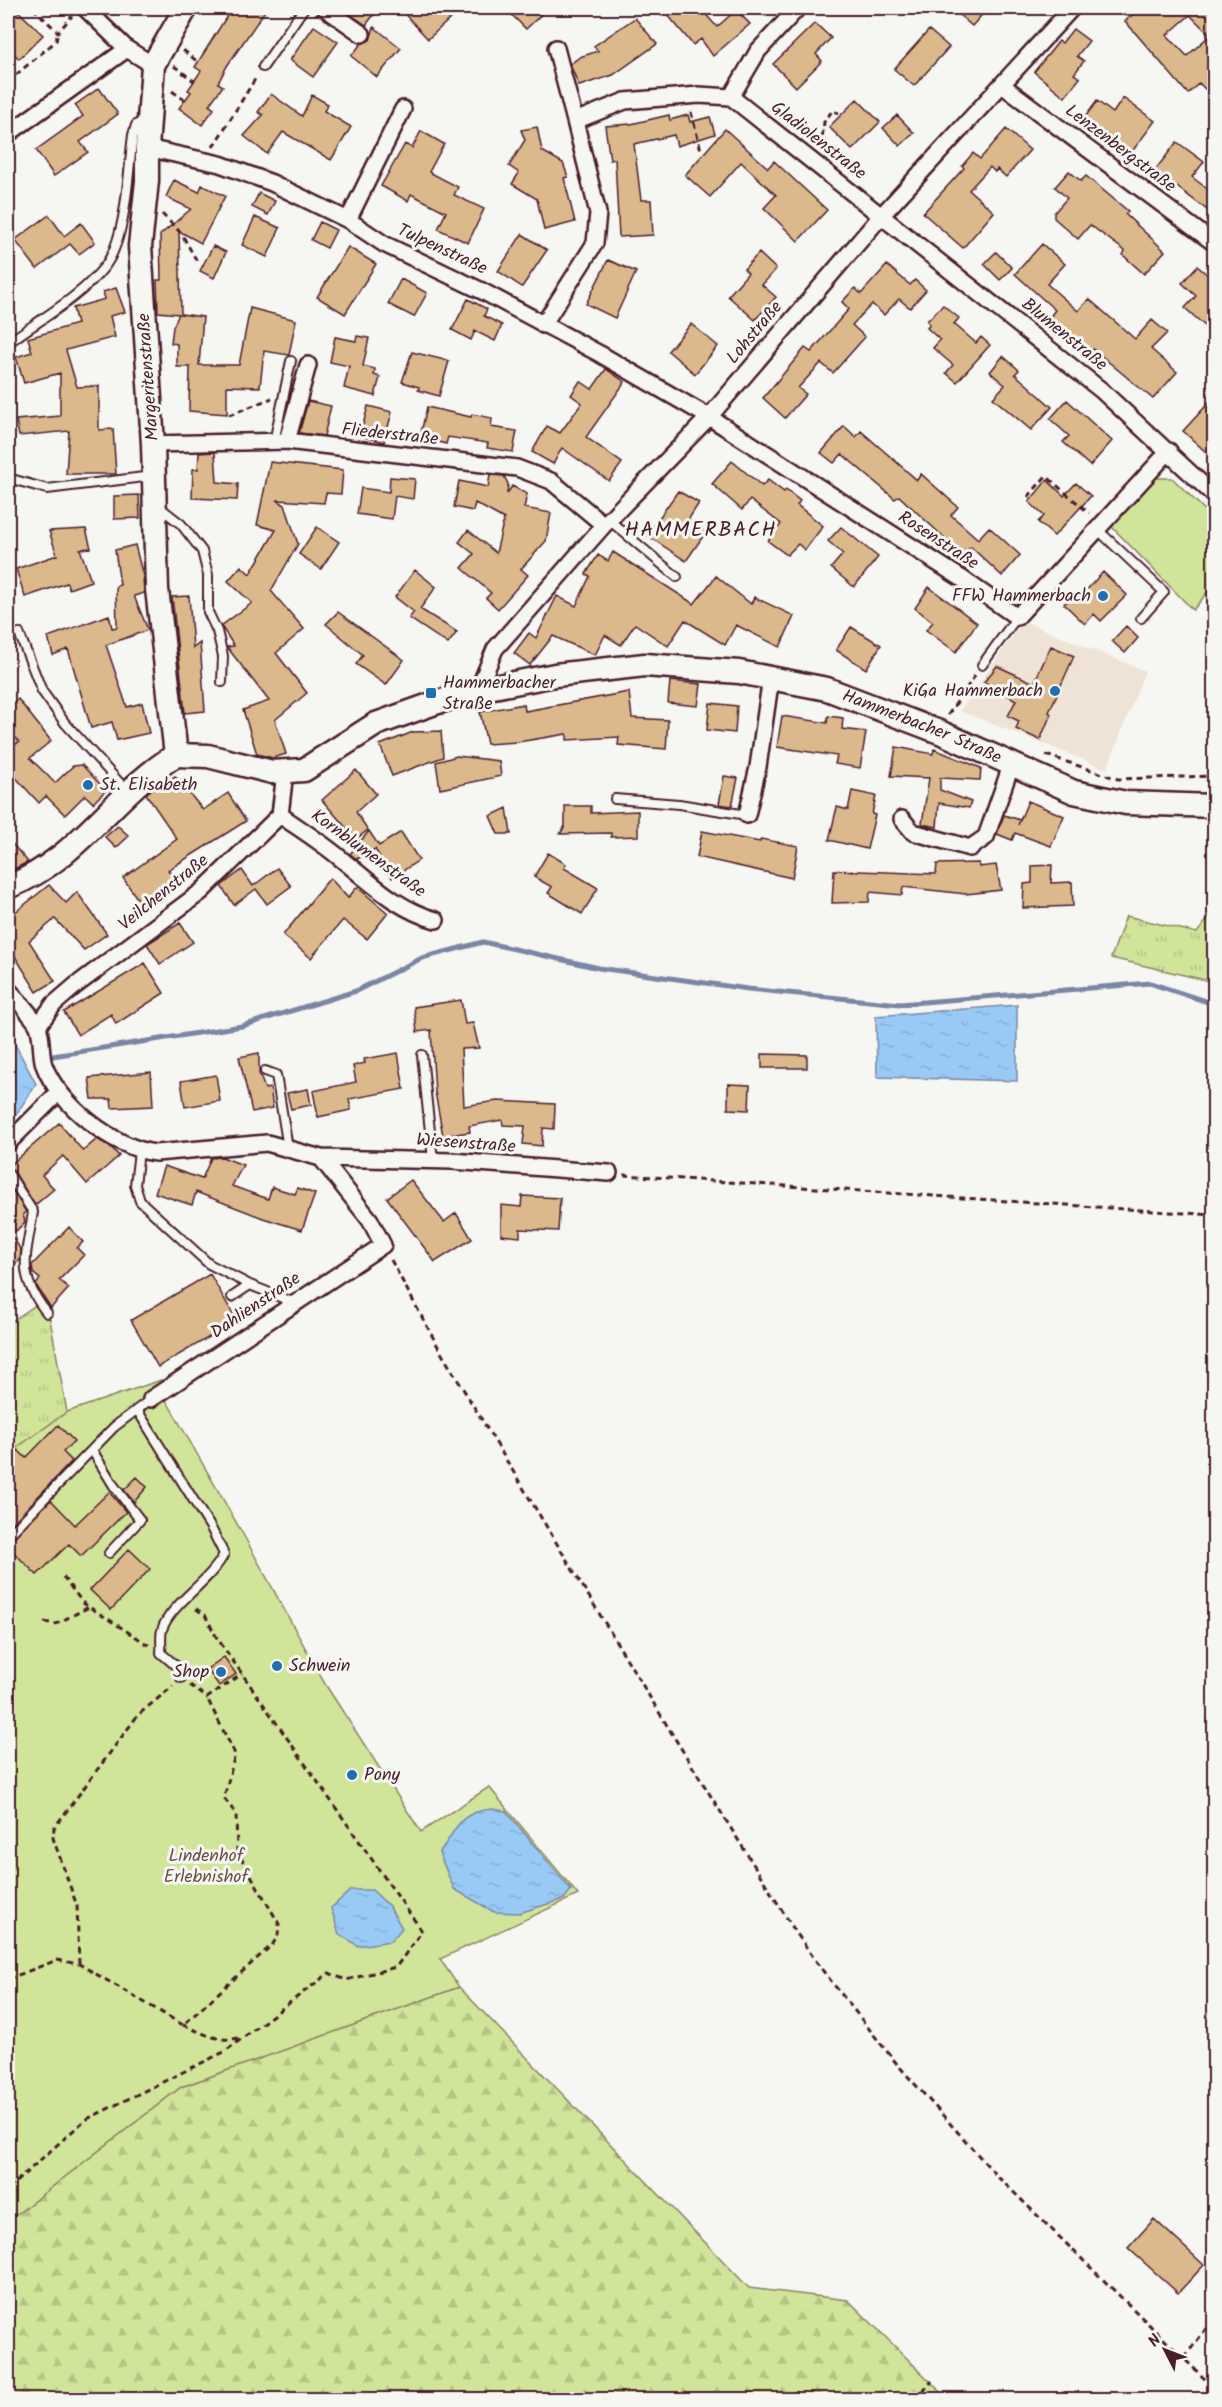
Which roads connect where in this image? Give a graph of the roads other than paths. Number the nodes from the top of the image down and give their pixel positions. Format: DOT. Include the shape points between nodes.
graph roads {
  1 [pos="86,8"];
  2 [pos="186,8"];
  3 [pos="304,8"];
  4 [pos="325,8"];
  5 [pos="793,8"];
  6 [pos="1072,8"];
  7 [pos="362,34"];
  8 [pos="556,48"];
  9 [pos="127,50"];
  10 [pos="153,64"];
  11 [pos="263,67"];
  12 [pos="1002,85"];
  13 [pos="731,97"];
  14 [pos="403,109"];
  15 [pos="150,116"];
  16 [pos="575,122"];
  17 [pos="8,134"];
  18 [pos="147,148"];
  19 [pos="882,215"];
  20 [pos="348,220"];
  21 [pos="1215,243"];
  22 [pos="543,325"];
  23 [pos="8,343"];
  24 [pos="291,361"];
  25 [pos="308,365"];
  26 [pos="709,417"];
  27 [pos="281,442"];
  28 [pos="153,444"];
  29 [pos="1169,451"];
  30 [pos="154,476"];
  31 [pos="8,478"];
  32 [pos="1215,495"];
  33 [pos="155,503"];
  34 [pos="607,522"];
  35 [pos="1100,527"];
  36 [pos="677,577"];
  37 [pos="1017,617"];
  38 [pos="1141,618"];
  39 [pos="19,633"];
  40 [pos="982,665"];
  41 [pos="771,677"];
  42 [pos="222,682"];
  43 [pos="478,690"];
  44 [pos="176,755"];
  45 [pos="1012,763"];
  46 [pos="285,772"];
  47 [pos="128,792"];
  48 [pos="615,799"];
  49 [pos="1215,806"];
  50 [pos="280,815"];
  51 [pos="747,815"];
  52 [pos="902,819"];
  53 [pos="8,887"];
  54 [pos="436,920"];
  55 [pos="8,988"];
  56 [pos="38,1026"];
  57 [pos="422,1055"];
  58 [pos="265,1071"];
  59 [pos="58,1093"];
  60 [pos="8,1143"];
  61 [pos="288,1148"];
  62 [pos="139,1151"];
  63 [pos="321,1158"];
  64 [pos="433,1160"];
  65 [pos="8,1173"];
  66 [pos="609,1173"];
  67 [pos="250,1285"];
  68 [pos="232,1297"];
  69 [pos="296,1303"];
  70 [pos="47,1313"];
  71 [pos="145,1403"];
  72 [pos="92,1450"];
  73 [pos="8,1536"];
  74 [pos="109,1553"];
  75 [pos="182,1678"];
  1 -- 9 [label="street"];
  2 -- 10 [label="main road, Margeritenstraße"];
  3 -- 11 [label="lane"];
  4 -- 7 [label="street"];
  5 -- 13 [label="street" via="796,10 758,51"];
  6 -- 12 [label="street, Lohstraße"];
  8 -- 16 [label="street"];
  9 -- 10 [label="street"];
  9 -- 17 [label="street"];
  10 -- 15 [label="main road, Margeritenstraße"];
  12 -- 19 [label="street, Lohstraße"];
  12 -- 21 [label="street, Lenzenbergstraße"];
  13 -- 16 [label="street" via="625,101"];
  13 -- 19 [label="street, Gladiolenstraße"];
  14 -- 20 [label="street"];
  15 -- 18 [label="main road, Margeritenstraße"];
  15 -- 23 [label="lane" via="136,125 133,135 119,235 106,265 82,289"];
  16 -- 22 [label="street" via="598,213 595,243"];
  18 -- 20 [label="street, Tulpenstraße" via="205,160 272,183"];
  18 -- 28 [label="main road, Margeritenstraße" via="140,246"];
  19 -- 26 [label="street, Lohstraße"];
  19 -- 29 [label="street, Blumenstraße" via="1101,390"];
  20 -- 22 [label="street, Tulpenstraße" via="384,244 483,291"];
  22 -- 26 [label="street, Tulpenstraße"];
  24 -- 27 [label="lane"];
  25 -- 27 [label="street"];
  26 -- 34 [label="street, Lohstraße"];
  26 -- 37 [label="street, Rosenstraße"];
  27 -- 28 [label="street, Fliederstraße"];
  27 -- 34 [label="street, Fliederstraße" via="517,468 551,480"];
  28 -- 30 [label="main road, Margeritenstraße"];
  29 -- 32 [label="street, Blumenstraße"];
  29 -- 35 [label="street"];
  30 -- 31 [label="lane" via="47,489"];
  30 -- 33 [label="main road, Margeritenstraße"];
  33 -- 42 [label="lane" via="181,524 202,551 208,575 208,612 223,656"];
  33 -- 44 [label="main road, Margeritenstraße" via="157,589"];
  34 -- 36 [label="lane"];
  34 -- 43 [label="street, Lohstraße" via="495,650"];
  35 -- 37 [label="street"];
  35 -- 38 [label="lane" via="1164,592"];
  37 -- 40 [label="lane"];
  39 -- 47 [label="lane" via="42,691"];
  41 -- 43 [label="main road, Hammerbacher Straße" via="645,665 555,675"];
  41 -- 45 [label="main road, Hammerbacher Straße" via="949,721"];
  41 -- 51 [label="street"];
  43 -- 46 [label="main road, Hammerbacher Straße" via="376,724 304,770"];
  44 -- 46 [label="main road, Hammerbacher Straße" via="208,756"];
  44 -- 47 [label="main road" via="150,771"];
  45 -- 49 [label="main road, Hammerbacher Straße" via="1074,792 1101,798 1151,805"];
  45 -- 52 [label="street, Hammerbacher Straße" via="986,837 970,848 913,832"];
  46 -- 50 [label="street"];
  47 -- 53 [label="main road" via="86,837 30,878"];
  48 -- 51 [label="lane"];
  50 -- 54 [label="street, Kornblumenstraße" via="388,897 417,915"];
  50 -- 56 [label="street, Veilchenstraße" via="201,892 75,986 54,1004"];
  55 -- 56 [label="street"];
  56 -- 59 [label="street" via="44,1064"];
  57 -- 64 [label="lane"];
  58 -- 61 [label="lane" via="276,1075"];
  59 -- 60 [label="street"];
  59 -- 62 [label="street" via="120,1143"];
  61 -- 62 [label="street, Wiesenstraße" via="267,1143 156,1153"];
  61 -- 63 [label="street, Wiesenstraße"];
  62 -- 67 [label="lane" via="135,1185 140,1201 209,1264"];
  63 -- 64 [label="street, Wiesenstraße"];
  63 -- 69 [label="street, Dahlienstraße" via="364,1211 383,1245"];
  64 -- 66 [label="street, Wiesenstraße"];
  65 -- 70 [label="lane" via="33,1212 25,1274 30,1293"];
  67 -- 68 [label="lane"];
  67 -- 69 [label="lane"];
  69 -- 71 [label="street, Dahlienstraße"];
  71 -- 72 [label="lane"];
  71 -- 75 [label="lane" via="139,1413 224,1554 218,1568 162,1629 162,1653 181,1670"];
  72 -- 73 [label="lane"];
  72 -- 74 [label="lane" via="140,1520"];
}
